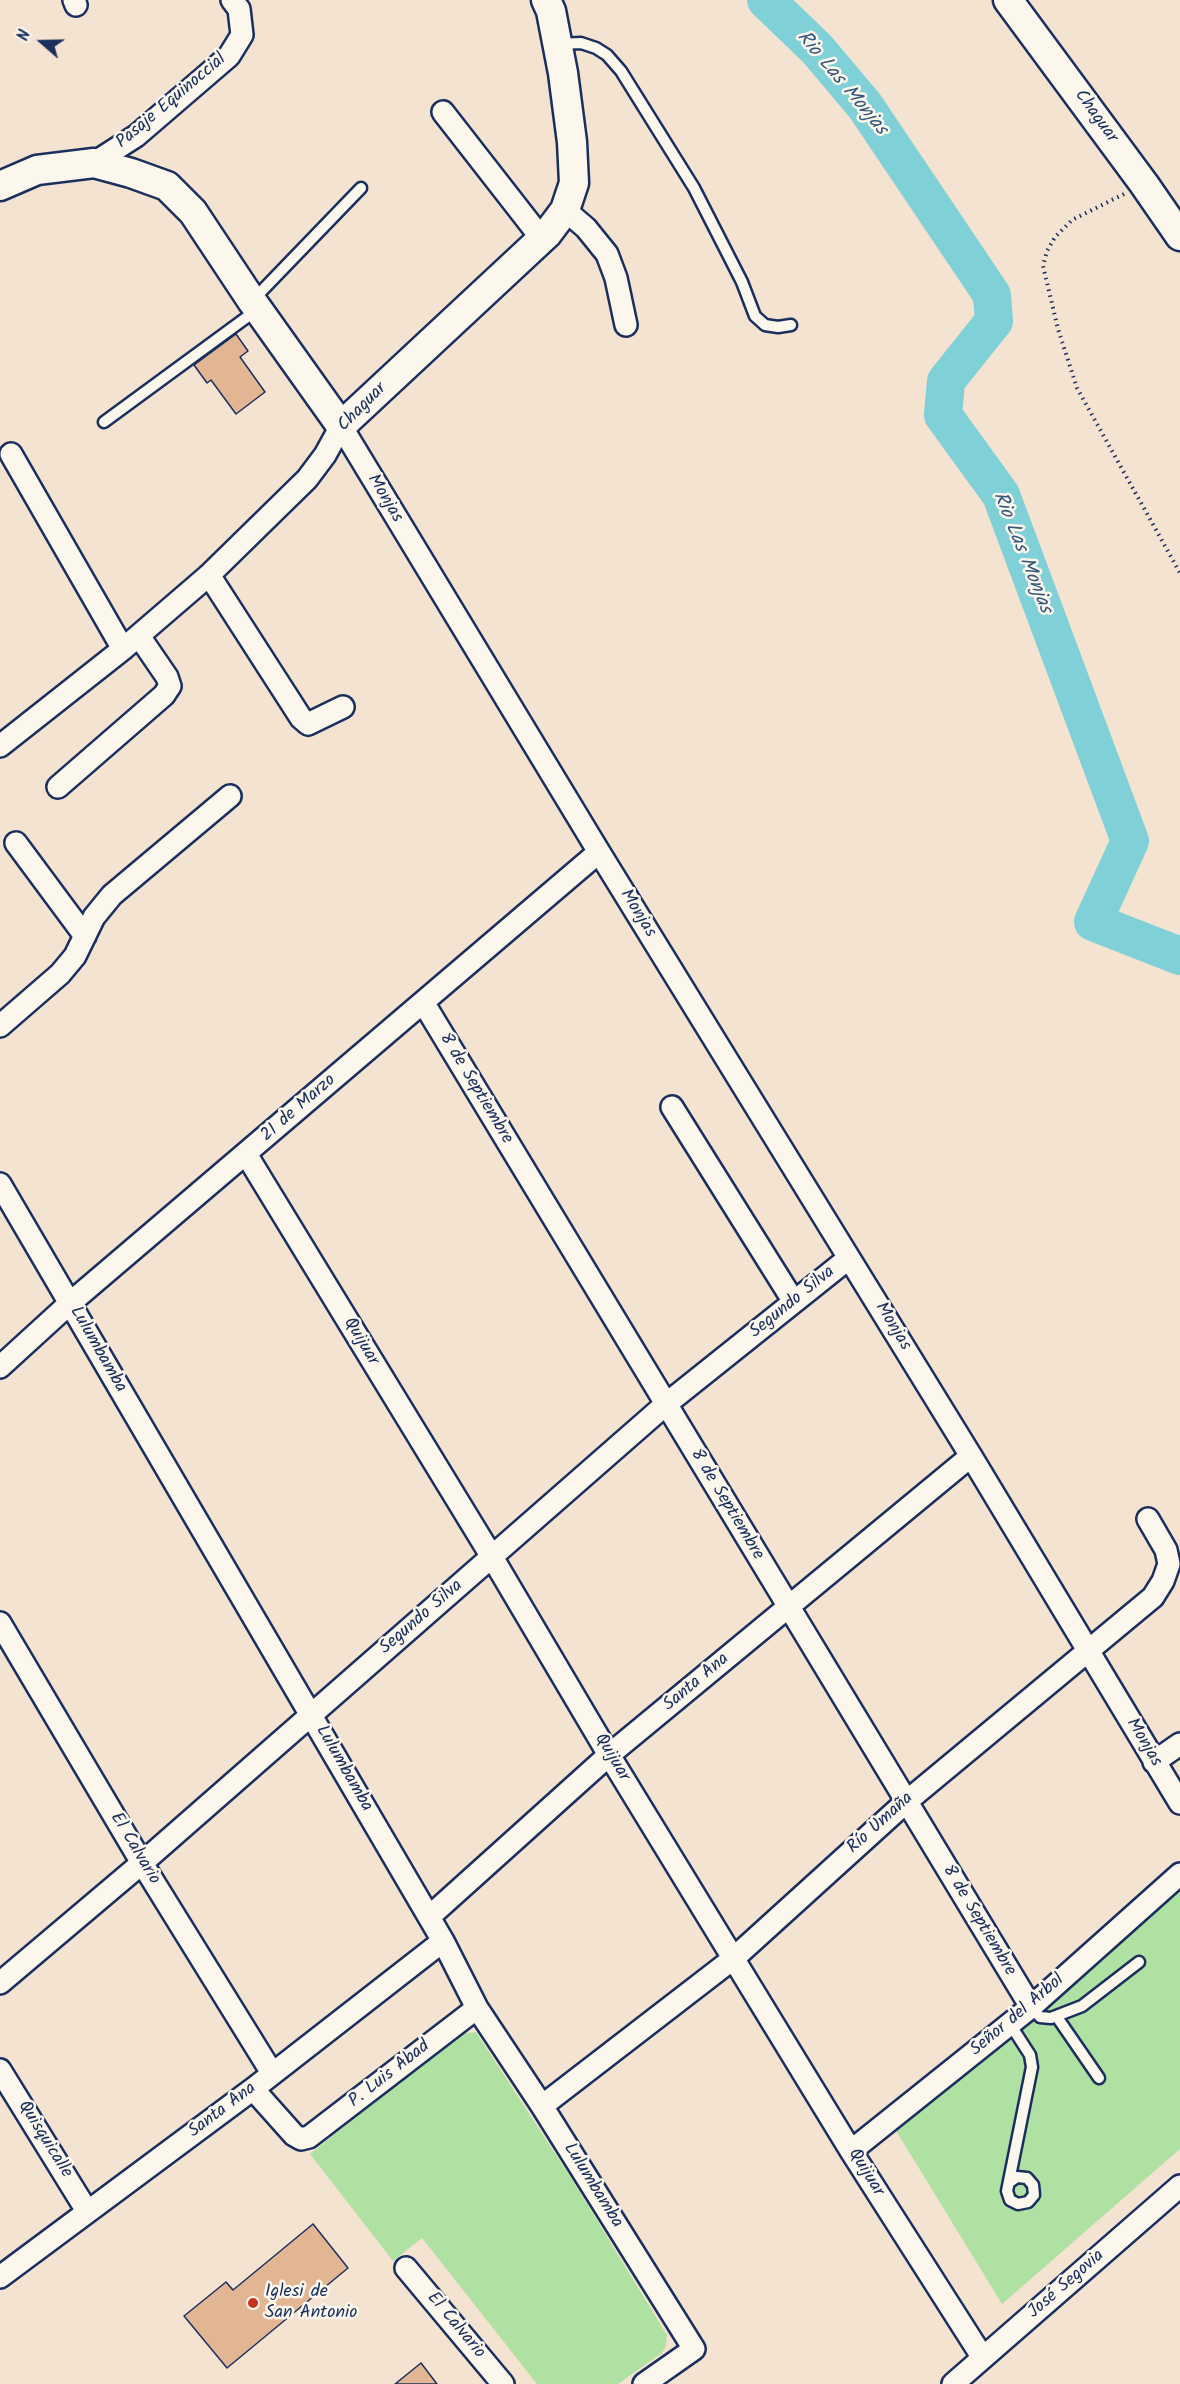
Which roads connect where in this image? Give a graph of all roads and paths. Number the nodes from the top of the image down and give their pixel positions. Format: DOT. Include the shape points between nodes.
graph roads {
  1 [pos="232,0"];
  2 [pos="546,0"];
  3 [pos="1008,0"];
  4 [pos="558,44"];
  5 [pos="443,112"];
  6 [pos="94,163"];
  7 [pos="1144,184"];
  8 [pos="0,186"];
  9 [pos="361,188"];
  10 [pos="565,210"];
  11 [pos="1180,236"];
  12 [pos="542,239"];
  13 [pos="255,305"];
  14 [pos="626,325"];
  15 [pos="791,325"];
  16 [pos="104,422"];
  17 [pos="341,426"];
  18 [pos="11,454"];
  19 [pos="1180,573"];
  20 [pos="209,575"];
  21 [pos="131,643"];
  22 [pos="343,707"];
  23 [pos="0,746"];
  24 [pos="58,787"];
  25 [pos="230,796"];
  26 [pos="16,843"];
  27 [pos="599,852"];
  28 [pos="85,936"];
  29 [pos="423,1002"];
  30 [pos="0,1025"];
  31 [pos="672,1107"];
  32 [pos="246,1154"];
  33 [pos="0,1184"];
  34 [pos="849,1258"];
  35 [pos="794,1302"];
  36 [pos="69,1304"];
  37 [pos="0,1367"];
  38 [pos="665,1405"];
  39 [pos="971,1456"];
  40 [pos="1148,1518"];
  41 [pos="492,1557"];
  42 [pos="788,1607"];
  43 [pos="0,1623"];
  44 [pos="1088,1650"];
  45 [pos="311,1715"];
  46 [pos="1180,1744"];
  47 [pos="609,1755"];
  48 [pos="1154,1762"];
  49 [pos="906,1802"];
  50 [pos="1180,1803"];
  51 [pos="142,1863"];
  52 [pos="1180,1874"];
  53 [pos="429,1917"];
  54 [pos="443,1941"];
  55 [pos="734,1958"];
  56 [pos="1139,1962"];
  57 [pos="0,1983"];
  58 [pos="1031,2007"];
  59 [pos="477,2008"];
  60 [pos="1057,2017"];
  61 [pos="1010,2024"];
  62 [pos="0,2070"];
  63 [pos="272,2073"];
  64 [pos="1099,2078"];
  65 [pos="253,2089"];
  66 [pos="542,2106"];
  67 [pos="851,2151"];
  68 [pos="1010,2182"];
  69 [pos="1180,2186"];
  70 [pos="87,2211"];
  71 [pos="406,2268"];
  72 [pos="0,2277"];
  73 [pos="984,2358"];
  74 [pos="503,2384"];
  75 [pos="644,2384"];
  76 [pos="953,2384"];
  1 -- 6 [label="street, Pasaje Equinoccial" via="239,9 242,35 229,56 136,136"];
  2 -- 4 [label="street, Chaguar"];
  3 -- 7 [label="street, Chaguar"];
  4 -- 10 [label="street, Chaguar" via="574,183"];
  4 -- 15 [label="lane" via="581,43 596,48 621,71 694,188 755,316 765,325"];
  5 -- 12 [label="street"];
  6 -- 8 [label="street, Monjas" via="37,170"];
  6 -- 13 [label="street, Monjas" via="167,186 193,212"];
  7 -- 11 [label="street, Chaguar"];
  7 -- 19 [label="path" via="1072,220 1055,237 1042,266 1077,388"];
  9 -- 13 [label="lane"];
  10 -- 12 [label="street, Chaguar"];
  10 -- 14 [label="street" via="607,254"];
  12 -- 17 [label="street, Chaguar"];
  13 -- 16 [label="lane"];
  13 -- 17 [label="street, Monjas"];
  17 -- 20 [label="street, Chaguar" via="307,479"];
  17 -- 27 [label="street, Monjas"];
  18 -- 21 [label="street"];
  20 -- 21 [label="street, Chaguar"];
  20 -- 22 [label="street" via="301,718 308,724"];
  21 -- 23 [label="street, Chaguar"];
  21 -- 24 [label="street" via="167,676 170,686 164,696"];
  25 -- 28 [label="street" via="112,895"];
  26 -- 28 [label="street"];
  27 -- 29 [label="street, 21 de Marzo"];
  27 -- 34 [label="street, Monjas"];
  28 -- 30 [label="street" via="60,974"];
  29 -- 32 [label="street, 21 de Marzo"];
  29 -- 38 [label="street, 8 de Septiembre"];
  31 -- 35 [label="street"];
  32 -- 36 [label="street, 21 de Marzo"];
  32 -- 41 [label="street, Quijuar"];
  33 -- 36 [label="street, Lulumbamba"];
  34 -- 35 [label="street, Segundo Silva"];
  34 -- 39 [label="street, Monjas"];
  35 -- 38 [label="street, Segundo Silva"];
  36 -- 37 [label="street, 21 de Marzo"];
  36 -- 45 [label="street, Lulumbamba"];
  38 -- 41 [label="street, Segundo Silva"];
  38 -- 42 [label="street, 8 de Septiembre"];
  39 -- 42 [label="street, Santa Ana"];
  39 -- 44 [label="street, Monjas"];
  40 -- 44 [label="street, Río Umaña" via="1166,1550 1169,1564 1163,1581 1153,1597"];
  41 -- 45 [label="street, Segundo Silva"];
  41 -- 47 [label="street, Quijuar"];
  42 -- 47 [label="street, Santa Ana"];
  42 -- 49 [label="street, 8 de Septiembre"];
  43 -- 51 [label="street, El Calvario"];
  44 -- 48 [label="street, Monjas"];
  44 -- 49 [label="street, Río Umaña"];
  45 -- 51 [label="street, Segundo Silva"];
  45 -- 53 [label="street, Lulumbamba"];
  46 -- 48 [label="street"];
  47 -- 53 [label="street, Santa Ana"];
  47 -- 55 [label="street, Quijuar"];
  48 -- 50 [label="street, Monjas"];
  49 -- 55 [label="street, Río Umaña"];
  49 -- 58 [label="street, 8 de Septiembre"];
  51 -- 57 [label="street, Segundo Silva"];
  51 -- 63 [label="street, El Calvario"];
  52 -- 58 [label="street, Señor del Arbol"];
  53 -- 54 [label="street, Lulumbamba"];
  54 -- 59 [label="street, Lulumbamba"];
  54 -- 63 [label="street, Santa Ana"];
  55 -- 66 [label="street, Río Umaña"];
  55 -- 67 [label="street, Quijuar"];
  56 -- 60 [label="lane" via="1092,2000"];
  58 -- 60 [label="lane" via="1040,2017"];
  58 -- 61 [label="street, Señor del Arbol"];
  59 -- 65 [label="street, P. Luis Abad" via="309,2137 301,2139 294,2135"];
  59 -- 66 [label="street, Lulumbamba"];
  60 -- 64 [label="lane"];
  61 -- 67 [label="street, Señor del Arbol"];
  61 -- 68 [label="lane" via="1030,2055 1032,2067"];
  62 -- 70 [label="street, Quisquicalle"];
  63 -- 65 [label="street, Santa Ana"];
  65 -- 70 [label="street, Santa Ana"];
  66 -- 75 [label="street, Lulumbamba" via="694,2349"];
  67 -- 73 [label="street, Quijuar"];
  69 -- 73 [label="street, José Segovia"];
  70 -- 72 [label="street, Santa Ana"];
  71 -- 74 [label="street, El Calvario"];
  73 -- 76 [label="street, José Segovia"];
}
